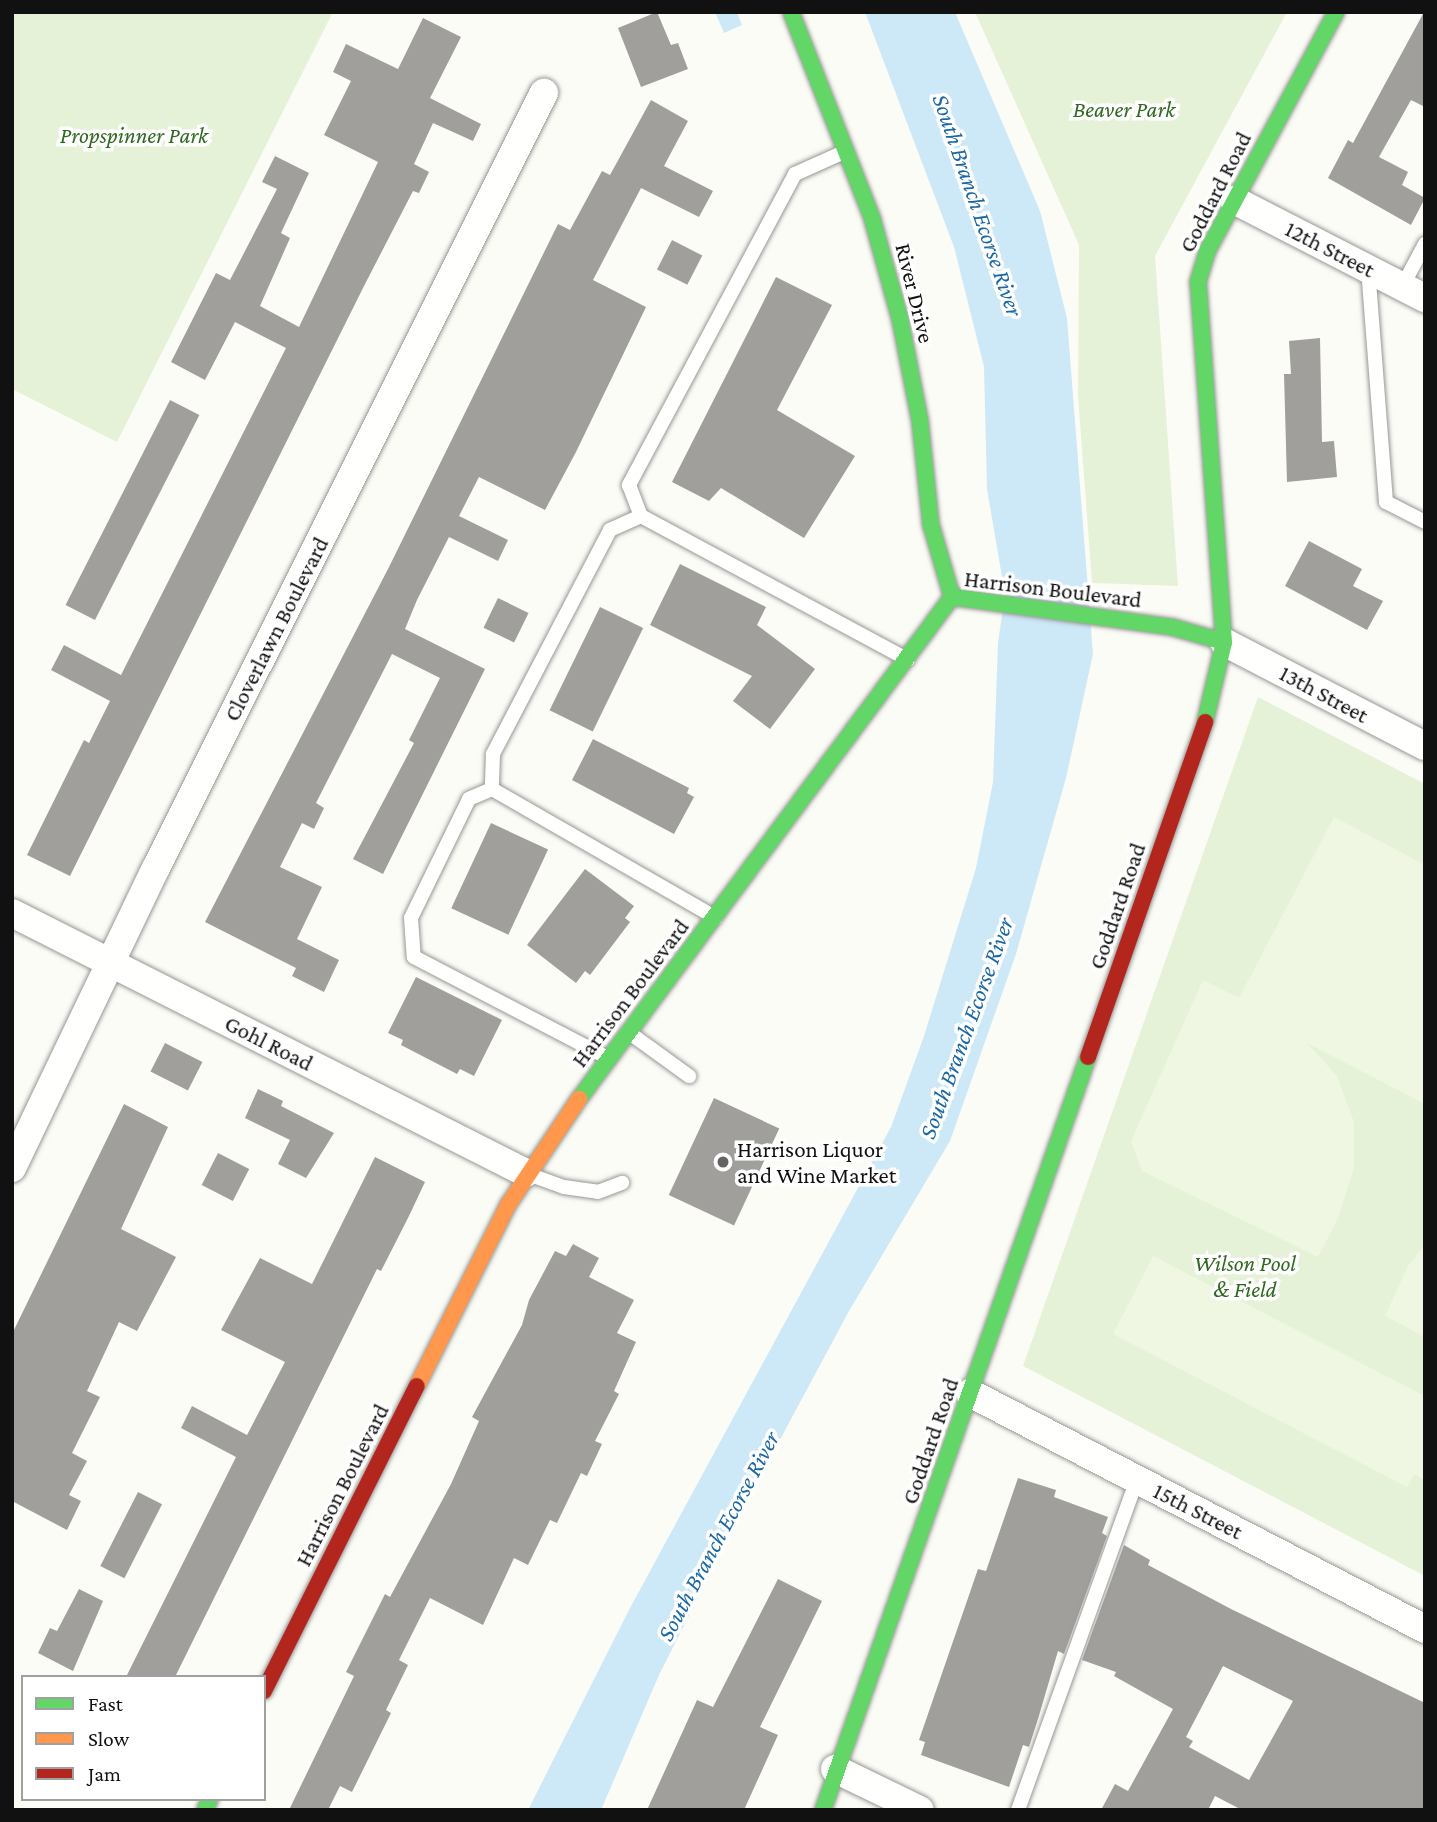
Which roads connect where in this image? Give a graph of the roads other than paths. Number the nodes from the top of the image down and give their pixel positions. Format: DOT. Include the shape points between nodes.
graph roads {
  1 [pos="791,12"];
  2 [pos="1336,12"];
  3 [pos="544,93"];
  4 [pos="847,150"];
  5 [pos="1234,200"];
  6 [pos="1425,244"];
  7 [pos="1368,268"];
  8 [pos="1413,292"];
  9 [pos="641,516"];
  10 [pos="1425,522"];
  11 [pos="952,597"];
  12 [pos="1224,642"];
  13 [pos="909,661"];
  14 [pos="1425,747"];
  15 [pos="492,789"];
  16 [pos="12,913"];
  17 [pos="716,918"];
  18 [pos="111,963"];
  19 [pos="629,1032"];
  20 [pos="609,1059"];
  21 [pos="689,1076"];
  22 [pos="12,1168"];
  23 [pos="526,1173"];
  24 [pos="622,1183"];
  25 [pos="970,1393"];
  26 [pos="1137,1480"];
  27 [pos="1425,1629"];
  28 [pos="266,1687"];
  29 [pos="835,1769"];
  30 [pos="823,1810"];
  31 [pos="920,1810"];
  32 [pos="1018,1810"];
  1 -- 4 [label="street, River Drive"];
  2 -- 5 [label="street, Goddard Road"];
  3 -- 18 [label="street, Cloverlawn Boulevard"];
  4 -- 9 [label="lane" via="795,174 629,485"];
  4 -- 11 [label="street, River Drive" via="900,319 920,421 930,525"];
  5 -- 7 [label="street, 12th Street"];
  5 -- 12 [label="street, Goddard Road" via="1208,250 1198,282"];
  6 -- 8 [label="lane"];
  7 -- 8 [label="street, 12th Street"];
  7 -- 10 [label="lane" via="1386,502"];
  9 -- 13 [label="lane"];
  9 -- 15 [label="lane" via="610,530 493,754"];
  11 -- 12 [label="street, Harrison Boulevard" via="1117,618"];
  11 -- 13 [label="street, Harrison Boulevard"];
  12 -- 14 [label="street, 13th Street"];
  12 -- 25 [label="street, Goddard Road" via="1211,706"];
  13 -- 17 [label="street, Harrison Boulevard"];
  15 -- 17 [label="lane"];
  15 -- 20 [label="lane" via="469,799 411,918 414,957"];
  16 -- 18 [label="street, Gohl Road"];
  17 -- 19 [label="street, Harrison Boulevard"];
  18 -- 22 [label="street, Cloverlawn Boulevard"];
  18 -- 23 [label="street, Gohl Road"];
  19 -- 20 [label="street, Harrison Boulevard"];
  19 -- 21 [label="lane"];
  20 -- 23 [label="street, Harrison Boulevard"];
  23 -- 24 [label="lane" via="564,1187 598,1192"];
  23 -- 28 [label="street, Harrison Boulevard"];
  25 -- 26 [label="street, 15th Street"];
  25 -- 29 [label="street, Goddard Road"];
  26 -- 27 [label="street, 15th Street"];
  26 -- 32 [label="lane"];
  29 -- 30 [label="street, Goddard Road"];
  29 -- 31 [label="street"];
}
